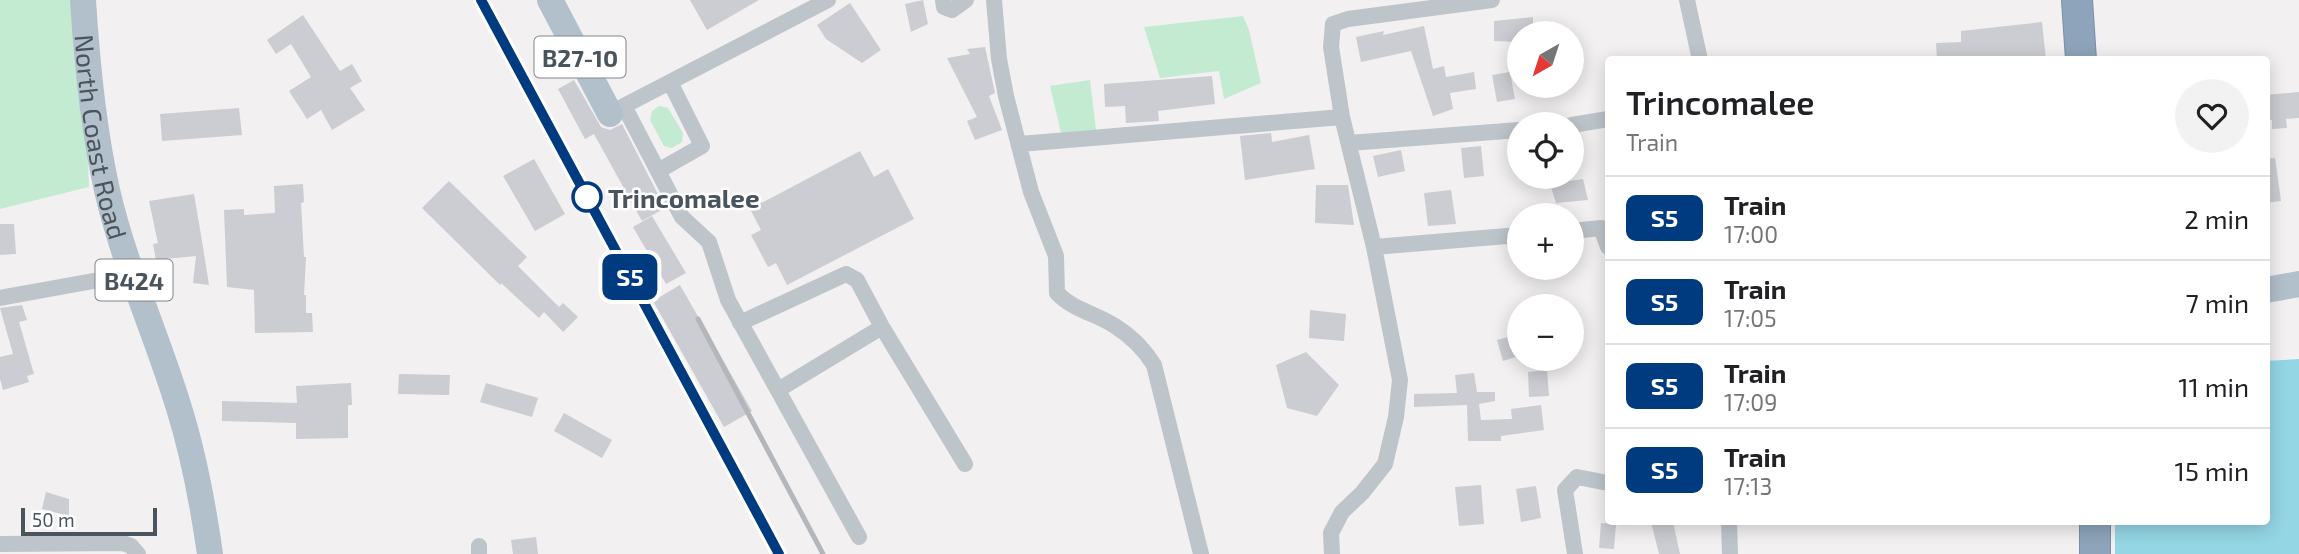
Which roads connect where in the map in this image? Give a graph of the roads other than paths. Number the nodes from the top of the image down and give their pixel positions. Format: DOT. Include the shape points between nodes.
graph roads {
  1 [pos="83,0"];
  2 [pos="550,0"];
  3 [pos="828,0"];
  4 [pos="943,0"];
  5 [pos="966,0"];
  6 [pos="994,0"];
  7 [pos="1492,0"];
  8 [pos="1687,0"];
  9 [pos="2077,0"];
  10 [pos="1699,56"];
  11 [pos="2081,56"];
  12 [pos="670,82"];
  13 [pos="617,110"];
  14 [pos="1342,117"];
  15 [pos="1605,120"];
  16 [pos="1584,123"];
  17 [pos="1507,131"];
  18 [pos="1349,143"];
  19 [pos="1020,144"];
  20 [pos="657,171"];
  21 [pos="1605,227"];
  22 [pos="1584,230"];
  23 [pos="1507,236"];
  24 [pos="1374,247"];
  25 [pos="132,274"];
  26 [pos="2299,284"];
  27 [pos="2270,289"];
  28 [pos="0,298"];
  29 [pos="740,323"];
  30 [pos="882,327"];
  31 [pos="778,390"];
  32 [pos="965,464"];
  33 [pos="1605,482"];
  34 [pos="1729,525"];
  35 [pos="2095,525"];
  36 [pos="859,537"];
  37 [pos="0,544"];
  38 [pos="138,554"];
  39 [pos="210,554"];
  40 [pos="1201,554"];
  41 [pos="1332,554"];
  42 [pos="1575,554"];
  43 [pos="1730,554"];
  44 [pos="2095,554"];
  1 -- 25 [label="main road, North Coast Road / B424" via="91,104 107,191"];
  2 -- 13 [label="main road, B27-10"];
  3 -- 12 [label="street"];
  4 -- 5 [label="street" via="944,7 952,10"];
  6 -- 19 [label="street" via="999,59"];
  7 -- 14 [label="street" via="1333,24 1331,47"];
  8 -- 10 [label="street"];
  9 -- 11 [label="highway"];
  12 -- 13 [label="street"];
  12 -- 20 [label="street" via="702,146"];
  13 -- 20 [label="street"];
  14 -- 18 [label="street"];
  14 -- 19 [label="street"];
  15 -- 16 [label="street"];
  17 -- 18 [label="street"];
  18 -- 24 [label="street"];
  19 -- 40 [label="street" via="1031,192 1056,256 1056,293 1066,303 1115,325 1144,348 1154,365"];
  20 -- 29 [label="street" via="681,217 709,242"];
  21 -- 22 [label="street"];
  23 -- 24 [label="street"];
  24 -- 41 [label="street" via="1400,380 1396,417 1384,464 1342,512 1331,533"];
  25 -- 28 [label="street"];
  25 -- 39 [label="main road, North Coast Road / B424" via="179,408 201,493"];
  26 -- 27 [label="main road"];
  29 -- 30 [label="street" via="846,274 857,280"];
  29 -- 31 [label="street"];
  30 -- 31 [label="street"];
  30 -- 32 [label="street"];
  31 -- 36 [label="street"];
  33 -- 42 [label="street" via="1577,477 1565,490"];
  34 -- 43 [label="street"];
  35 -- 44 [label="highway"];
  37 -- 38 [label="street" via="123,543"];
}
